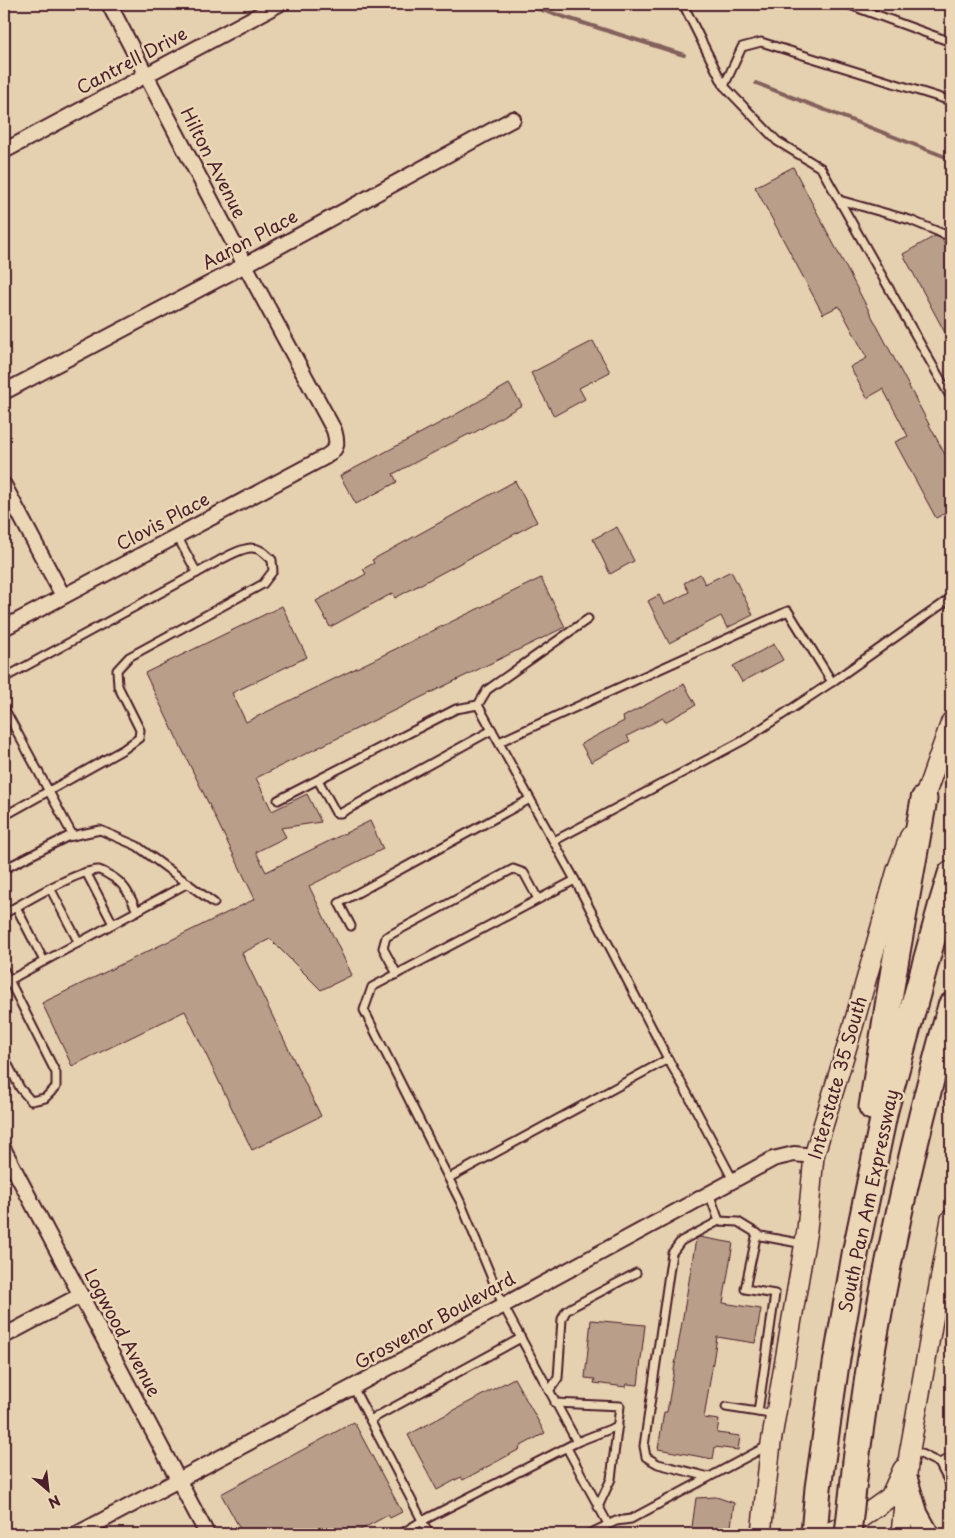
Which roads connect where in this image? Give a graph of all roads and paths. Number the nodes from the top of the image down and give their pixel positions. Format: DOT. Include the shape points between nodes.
graph roads {
  1 [pos="109,4"];
  2 [pos="279,4"];
  3 [pos="683,4"];
  4 [pos="847,4"];
  5 [pos="951,42"];
  6 [pos="146,75"];
  7 [pos="724,86"];
  8 [pos="951,101"];
  9 [pos="513,120"];
  10 [pos="4,151"];
  11 [pos="839,200"];
  12 [pos="951,237"];
  13 [pos="244,265"];
  14 [pos="4,392"];
  15 [pos="951,398"];
  16 [pos="336,445"];
  17 [pos="4,485"];
  18 [pos="177,535"];
  19 [pos="197,573"];
  20 [pos="63,596"];
  21 [pos="951,598"];
  22 [pos="588,619"];
  23 [pos="4,628"];
  24 [pos="4,678"];
  25 [pos="832,682"];
  26 [pos="478,705"];
  27 [pos="4,708"];
  28 [pos="951,722"];
  29 [pos="492,730"];
  30 [pos="499,742"];
  31 [pos="318,780"];
  32 [pos="49,792"];
  33 [pos="530,799"];
  34 [pos="924,799"];
  35 [pos="278,800"];
  36 [pos="4,816"];
  37 [pos="73,836"];
  38 [pos="554,841"];
  39 [pos="4,869"];
  40 [pos="86,872"];
  41 [pos="951,874"];
  42 [pos="575,880"];
  43 [pos="188,883"];
  44 [pos="50,888"];
  45 [pos="538,899"];
  46 [pos="214,903"];
  47 [pos="16,907"];
  48 [pos="137,911"];
  49 [pos="4,914"];
  50 [pos="113,924"];
  51 [pos="352,926"];
  52 [pos="79,942"];
  53 [pos="44,961"];
  54 [pos="4,970"];
  55 [pos="397,974"];
  56 [pos="6,982"];
  57 [pos="951,1006"];
  58 [pos="4,1057"];
  59 [pos="668,1059"];
  60 [pos="4,1150"];
  61 [pos="814,1156"];
  62 [pos="449,1178"];
  63 [pos="733,1180"];
  64 [pos="709,1194"];
  65 [pos="951,1218"];
  66 [pos="719,1221"];
  67 [pos="757,1233"];
  68 [pos="805,1244"];
  69 [pos="636,1274"];
  70 [pos="81,1295"];
  71 [pos="503,1305"];
  72 [pos="4,1336"];
  73 [pos="521,1338"];
  74 [pos="836,1364"];
  75 [pos="353,1387"];
  76 [pos="549,1391"];
  77 [pos="555,1403"];
  78 [pos="726,1407"];
  79 [pos="758,1412"];
  80 [pos="776,1416"];
  81 [pos="370,1420"];
  82 [pos="618,1426"];
  83 [pos="577,1442"];
  84 [pos="771,1443"];
  85 [pos="567,1448"];
  86 [pos="910,1452"];
  87 [pos="951,1458"];
  88 [pos="939,1463"];
  89 [pos="709,1477"];
  90 [pos="179,1480"];
  91 [pos="907,1480"];
  92 [pos="951,1486"];
  93 [pos="764,1506"];
  94 [pos="598,1507"];
  95 [pos="422,1521"];
  96 [pos="608,1524"];
  97 [pos="77,1534"];
  98 [pos="207,1534"];
  99 [pos="401,1534"];
  100 [pos="429,1534"];
  101 [pos="589,1534"];
  102 [pos="761,1534"];
  103 [pos="772,1534"];
  104 [pos="814,1534"];
  105 [pos="825,1534"];
  106 [pos="848,1534"];
  107 [pos="901,1534"];
  108 [pos="928,1534"];
  1 -- 6 [label="street, Hilton Avenue"];
  2 -- 6 [label="street, Cantrell Drive"];
  3 -- 7 [label="lane"];
  4 -- 5 [label="lane"];
  6 -- 10 [label="street, Cantrell Drive"];
  6 -- 13 [label="street, Hilton Avenue"];
  7 -- 8 [label="lane" via="742,47 761,42"];
  7 -- 11 [label="lane" via="777,142 821,168"];
  9 -- 13 [label="street, Aaron Place"];
  11 -- 12 [label="lane" via="910,220"];
  11 -- 15 [label="lane"];
  13 -- 14 [label="street, Aaron Place"];
  13 -- 16 [label="street, Hilton Avenue" via="334,430"];
  16 -- 18 [label="street, Clovis Place" via="325,457"];
  17 -- 20 [label="street"];
  18 -- 19 [label="lane"];
  18 -- 20 [label="street, Clovis Place"];
  19 -- 24 [label="lane"];
  19 -- 32 [label="lane" via="240,550 252,548 264,552 272,560 273,571 263,584 129,657 117,670 118,686 140,730 139,738"];
  20 -- 23 [label="street, Clovis Place"];
  21 -- 25 [label="lane"];
  22 -- 26 [label="lane" via="487,690"];
  25 -- 30 [label="lane" via="788,611"];
  25 -- 38 [label="lane" via="744,740"];
  26 -- 29 [label="lane"];
  26 -- 31 [label="lane" via="456,709"];
  27 -- 32 [label="lane"];
  28 -- 34 [label="main road, Interstate 35 South"];
  29 -- 30 [label="lane"];
  29 -- 31 [label="lane" via="341,813 336,812"];
  30 -- 33 [label="lane"];
  31 -- 35 [label="lane"];
  32 -- 36 [label="lane"];
  32 -- 37 [label="lane"];
  33 -- 38 [label="lane"];
  33 -- 51 [label="lane" via="339,903"];
  34 -- 61 [label="main road, Interstate 35 South" via="897,870"];
  34 -- 74 [label="highway" via="842,1267"];
  37 -- 39 [label="lane"];
  37 -- 43 [label="lane" via="100,830 137,846"];
  38 -- 42 [label="lane"];
  40 -- 44 [label="lane"];
  40 -- 48 [label="lane" via="100,870 115,878 125,887"];
  40 -- 50 [label="lane"];
  41 -- 74 [label="highway, South Pan Am Expressway" via="885,1110"];
  42 -- 45 [label="lane"];
  42 -- 59 [label="lane"];
  43 -- 46 [label="lane"];
  43 -- 48 [label="lane"];
  44 -- 47 [label="lane"];
  44 -- 52 [label="lane"];
  45 -- 55 [label="lane"];
  45 -- 55 [label="lane" via="524,873 513,869 496,878 386,937 383,948"];
  47 -- 49 [label="lane"];
  47 -- 53 [label="lane"];
  48 -- 50 [label="lane"];
  50 -- 52 [label="lane"];
  52 -- 53 [label="lane"];
  53 -- 56 [label="lane"];
  54 -- 56 [label="lane"];
  55 -- 62 [label="lane" via="372,987 364,1010"];
  56 -- 58 [label="lane" via="56,1073 56,1087 45,1098 31,1101 20,1088"];
  57 -- 106 [label="highway, South Pan Am Expressway, bridge" via="916,1142 872,1352"];
  59 -- 62 [label="lane"];
  59 -- 63 [label="lane"];
  60 -- 70 [label="street, Logwood Avenue"];
  61 -- 63 [label="street, Grosvenor Boulevard" via="794,1154 773,1159"];
  61 -- 68 [label="main road, Interstate 35 South"];
  62 -- 71 [label="lane"];
  63 -- 64 [label="street, Grosvenor Boulevard"];
  64 -- 66 [label="lane"];
  64 -- 71 [label="street, Grosvenor Boulevard"];
  65 -- 86 [label="main road"];
  66 -- 67 [label="lane" via="738,1222"];
  66 -- 89 [label="lane" via="681,1241 672,1253 644,1446 646,1457 658,1464"];
  67 -- 68 [label="lane"];
  67 -- 79 [label="lane" via="745,1289 775,1294"];
  68 -- 80 [label="main road, Interstate 35 South"];
  69 -- 76 [label="lane" via="566,1311 562,1319 558,1378"];
  70 -- 72 [label="street"];
  70 -- 90 [label="street, Logwood Avenue"];
  71 -- 73 [label="lane"];
  71 -- 75 [label="street, Grosvenor Boulevard"];
  73 -- 76 [label="lane"];
  73 -- 81 [label="lane"];
  74 -- 104 [label="highway, South Pan Am Expressway"];
  75 -- 81 [label="lane"];
  75 -- 90 [label="street, Grosvenor Boulevard"];
  76 -- 77 [label="lane"];
  77 -- 82 [label="lane" via="620,1406"];
  77 -- 83 [label="lane"];
  78 -- 79 [label="lane"];
  79 -- 80 [label="lane"];
  80 -- 84 [label="main road, Interstate 35 South"];
  81 -- 95 [label="lane"];
  82 -- 83 [label="lane"];
  82 -- 94 [label="lane" via="611,1479"];
  83 -- 85 [label="lane"];
  84 -- 89 [label="lane"];
  84 -- 93 [label="main road, Interstate 35 South"];
  85 -- 94 [label="lane"];
  85 -- 95 [label="lane"];
  86 -- 88 [label="lane"];
  86 -- 91 [label="main road"];
  86 -- 105 [label="main road" via="890,1497 858,1520"];
  87 -- 88 [label="lane"];
  88 -- 92 [label="lane"];
  89 -- 96 [label="lane" via="631,1519"];
  90 -- 97 [label="street, Grosvenor Boulevard"];
  90 -- 98 [label="street, Logwood Avenue"];
  91 -- 107 [label="main road"];
  91 -- 108 [label="main road" via="917,1514"];
  93 -- 102 [label="main road, Interstate 35 South"];
  93 -- 103 [label="main road"];
  94 -- 96 [label="lane"];
  95 -- 99 [label="lane"];
  95 -- 100 [label="lane"];
  96 -- 101 [label="lane"];
}
